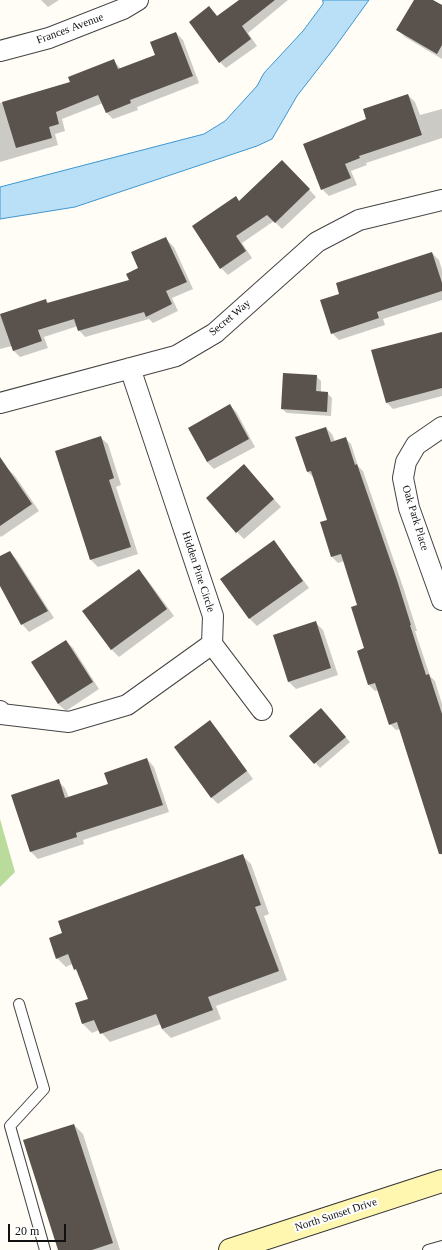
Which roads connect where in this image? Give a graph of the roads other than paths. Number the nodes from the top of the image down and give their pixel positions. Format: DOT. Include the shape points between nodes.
graph roads {
  1 [pos="138,0"];
  2 [pos="0,51"];
  3 [pos="442,200"];
  4 [pos="130,368"];
  5 [pos="0,403"];
  6 [pos="442,427"];
  7 [pos="442,600"];
  8 [pos="212,644"];
  9 [pos="262,710"];
  10 [pos="0,711"];
  11 [pos="19,1004"];
  12 [pos="442,1180"];
  13 [pos="442,1246"];
  14 [pos="45,1250"];
  15 [pos="230,1250"];
  16 [pos="428,1250"];
  1 -- 2 [label="street, Frances Avenue" via="123,9 49,38"];
  3 -- 4 [label="street, Secret Way" via="359,220 317,242 215,333 176,356"];
  4 -- 5 [label="street, Secret Way"];
  4 -- 8 [label="street, Hidden Pine Circle" via="213,616"];
  6 -- 7 [label="street, Oak Park Place" via="416,445 406,462 403,478 409,508"];
  8 -- 9 [label="street"];
  8 -- 10 [label="street" via="127,705 69,722 1,714"];
  11 -- 14 [label="lane" via="44,1089 10,1126"];
  12 -- 15 [label="street, North Sunset Drive"];
  13 -- 16 [label="lane"];
}
